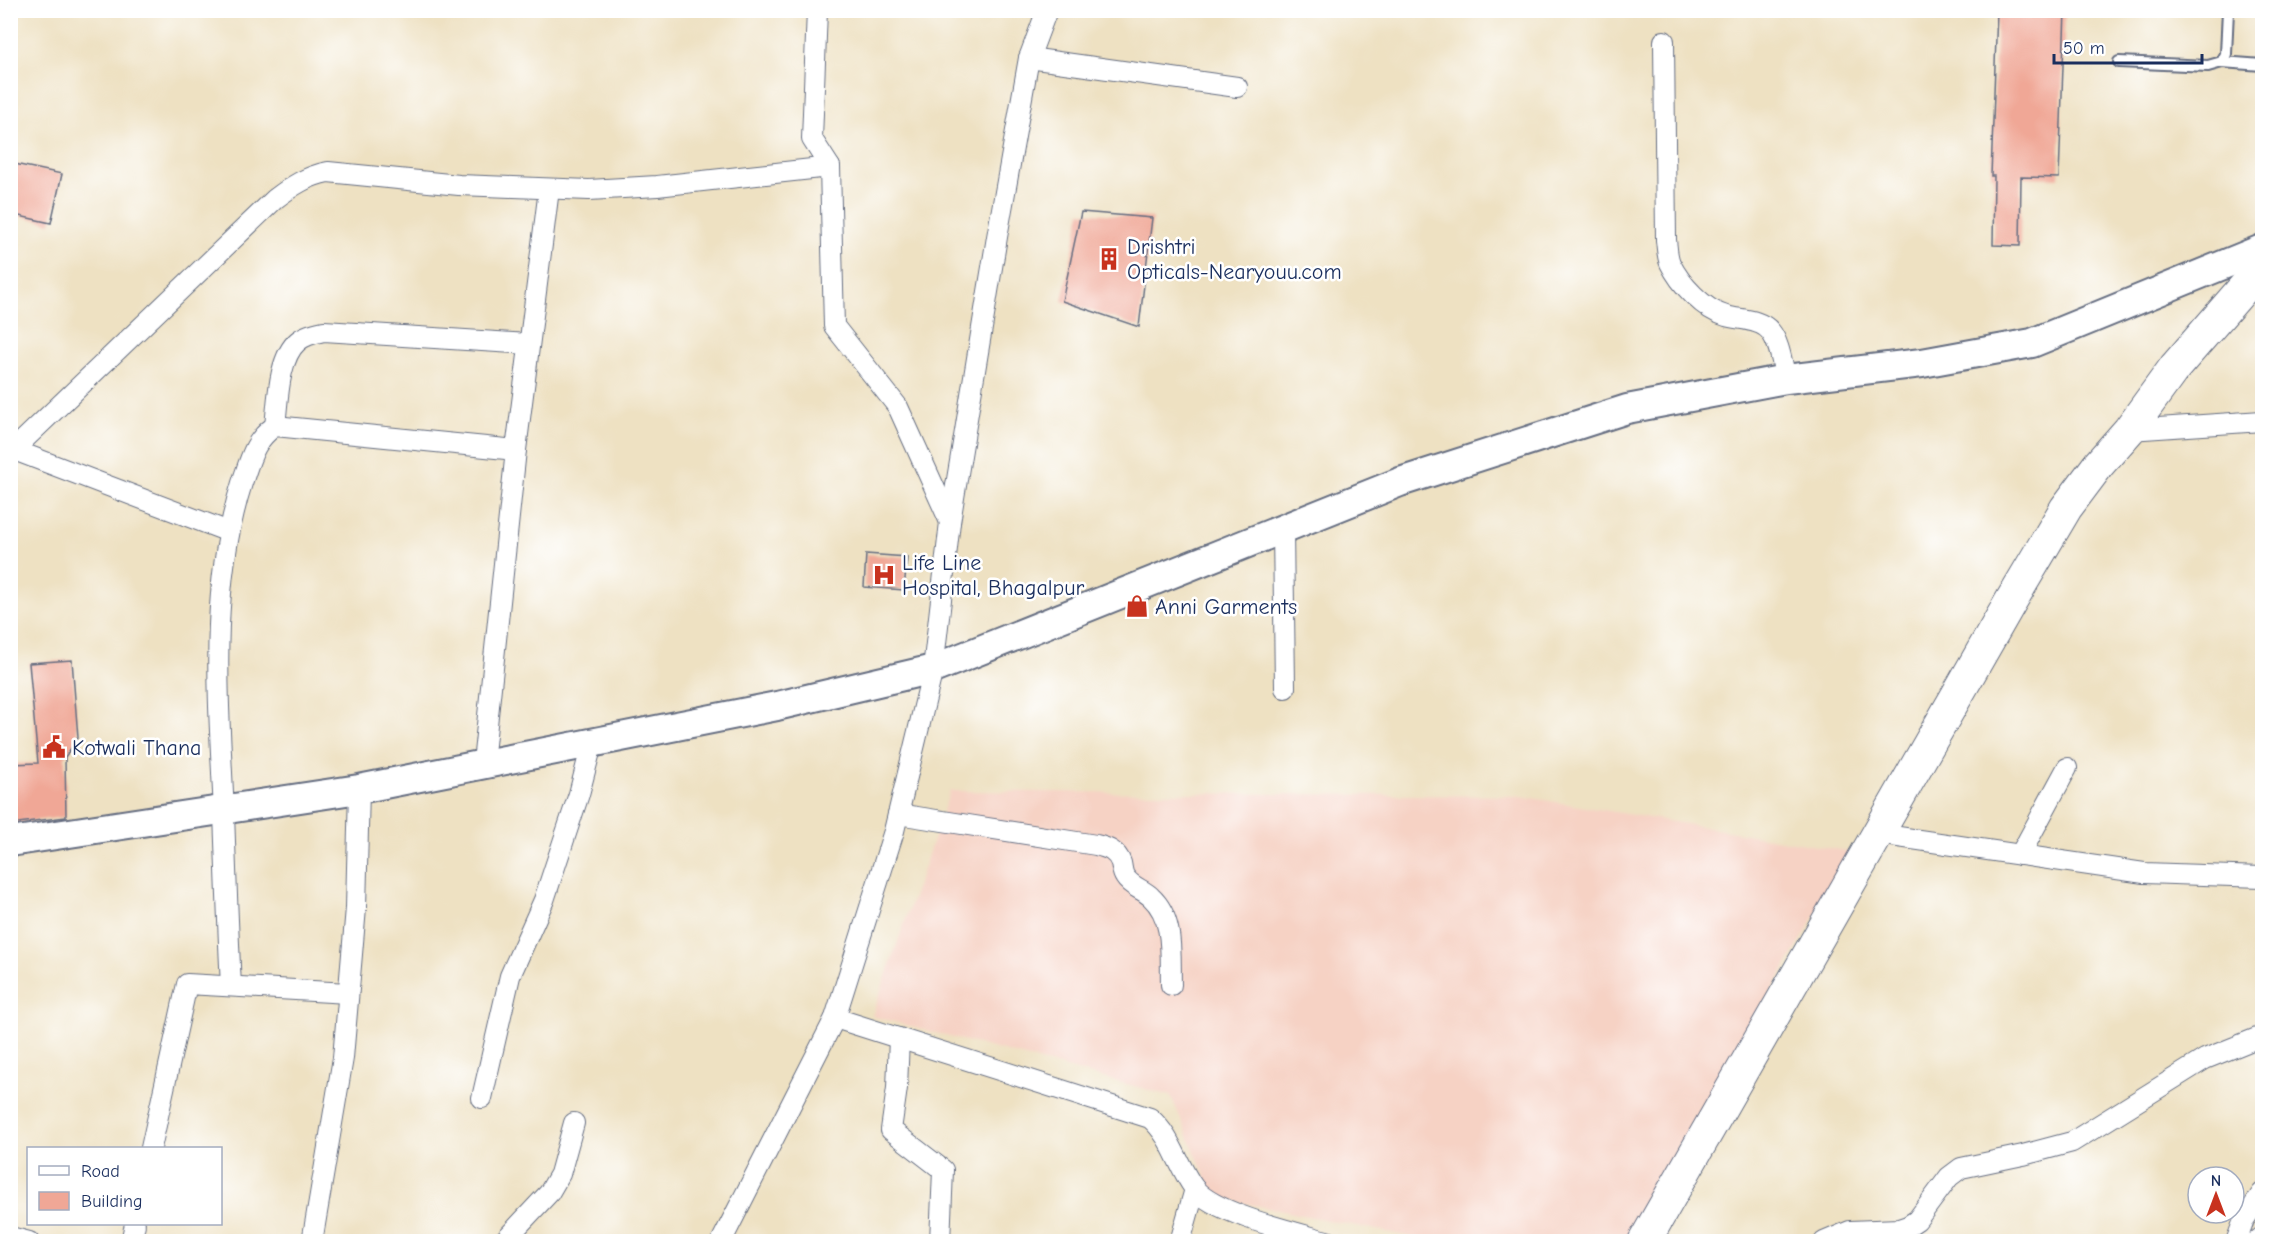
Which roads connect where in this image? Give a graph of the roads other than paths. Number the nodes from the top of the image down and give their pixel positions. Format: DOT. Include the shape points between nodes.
graph roads {
  1 [pos="817,10"];
  2 [pos="1047,10"];
  3 [pos="2228,10"];
  4 [pos="1664,41"];
  5 [pos="1029,58"];
  6 [pos="2119,62"];
  7 [pos="2222,62"];
  8 [pos="2262,65"];
  9 [pos="1237,87"];
  10 [pos="830,167"];
  11 [pos="549,189"];
  12 [pos="2262,249"];
  13 [pos="2262,267"];
  14 [pos="529,344"];
  15 [pos="1786,379"];
  16 [pos="2262,421"];
  17 [pos="275,426"];
  18 [pos="2129,430"];
  19 [pos="516,450"];
  20 [pos="12,452"];
  21 [pos="950,522"];
  22 [pos="1283,529"];
  23 [pos="229,532"];
  24 [pos="933,669"];
  25 [pos="1285,688"];
  26 [pos="592,744"];
  27 [pos="483,763"];
  28 [pos="2067,768"];
  29 [pos="359,789"];
  30 [pos="224,811"];
  31 [pos="898,814"];
  32 [pos="1878,834"];
  33 [pos="10,843"];
  34 [pos="2020,855"];
  35 [pos="2262,877"];
  36 [pos="1171,985"];
  37 [pos="231,986"];
  38 [pos="348,993"];
  39 [pos="835,1018"];
  40 [pos="2262,1036"];
  41 [pos="899,1038"];
  42 [pos="482,1098"];
  43 [pos="574,1123"];
  44 [pos="151,1147"];
  45 [pos="1195,1189"];
  46 [pos="2262,1193"];
  47 [pos="135,1225"];
  48 [pos="10,1237"];
  49 [pos="2262,1237"];
  50 [pos="29,1242"];
  51 [pos="131,1242"];
  52 [pos="312,1242"];
  53 [pos="503,1242"];
  54 [pos="721,1242"];
  55 [pos="940,1242"];
  56 [pos="1180,1242"];
  57 [pos="1330,1242"];
  58 [pos="1644,1242"];
  59 [pos="1824,1242"];
  60 [pos="2236,1242"];
  61 [pos="2256,1242"];
  1 -- 10 [label="street" via="812,139"];
  2 -- 5 [label="street"];
  3 -- 7 [label="lane" via="2226,54"];
  4 -- 15 [label="street" via="1669,261 1710,309 1770,330"];
  5 -- 9 [label="street"];
  5 -- 21 [label="street"];
  6 -- 7 [label="lane" via="2208,66"];
  7 -- 8 [label="lane"];
  10 -- 11 [label="street" via="657,186"];
  10 -- 21 [label="street" via="834,326 898,407"];
  11 -- 14 [label="street"];
  11 -- 20 [label="street" via="412,182 328,172 312,175 275,199"];
  12 -- 15 [label="main road" via="2032,343 1922,363"];
  13 -- 18 [label="main road" via="2175,367"];
  14 -- 17 [label="street" via="324,331 309,334 297,341 282,370"];
  14 -- 19 [label="street"];
  15 -- 22 [label="main road" via="1627,409 1400,482"];
  16 -- 18 [label="street"];
  17 -- 19 [label="street"];
  17 -- 23 [label="street" via="254,446"];
  18 -- 32 [label="main road" via="2066,508"];
  19 -- 27 [label="street"];
  20 -- 23 [label="street"];
  21 -- 24 [label="street"];
  22 -- 24 [label="main road"];
  22 -- 25 [label="street"];
  23 -- 30 [label="street" via="217,657"];
  24 -- 26 [label="main road"];
  24 -- 31 [label="street"];
  26 -- 27 [label="main road"];
  26 -- 42 [label="street" via="544,900 510,975"];
  27 -- 29 [label="main road"];
  28 -- 34 [label="street"];
  29 -- 30 [label="main road"];
  29 -- 38 [label="street" via="356,908"];
  30 -- 33 [label="main road"];
  30 -- 37 [label="street"];
  31 -- 36 [label="street" via="1112,850 1120,860 1124,876 1150,896 1167,921"];
  31 -- 39 [label="street"];
  32 -- 34 [label="street"];
  32 -- 58 [label="main road"];
  34 -- 35 [label="street" via="2145,873"];
  37 -- 38 [label="street"];
  37 -- 44 [label="street" via="187,984"];
  38 -- 52 [label="street" via="343,1058"];
  39 -- 41 [label="street"];
  39 -- 54 [label="street"];
  40 -- 59 [label="street" via="2205,1059 2072,1142 1961,1168 1908,1226 1850,1231"];
  41 -- 45 [label="street" via="1150,1118 1161,1128"];
  41 -- 55 [label="street" via="891,1130 943,1170"];
  43 -- 53 [label="street" via="560,1174 549,1193"];
  45 -- 56 [label="street"];
  45 -- 57 [label="street" via="1211,1203 1233,1212"];
  46 -- 60 [label="street" via="2244,1220"];
  47 -- 51 [label="street"];
  48 -- 50 [label="street"];
  49 -- 61 [label="street"];
}
